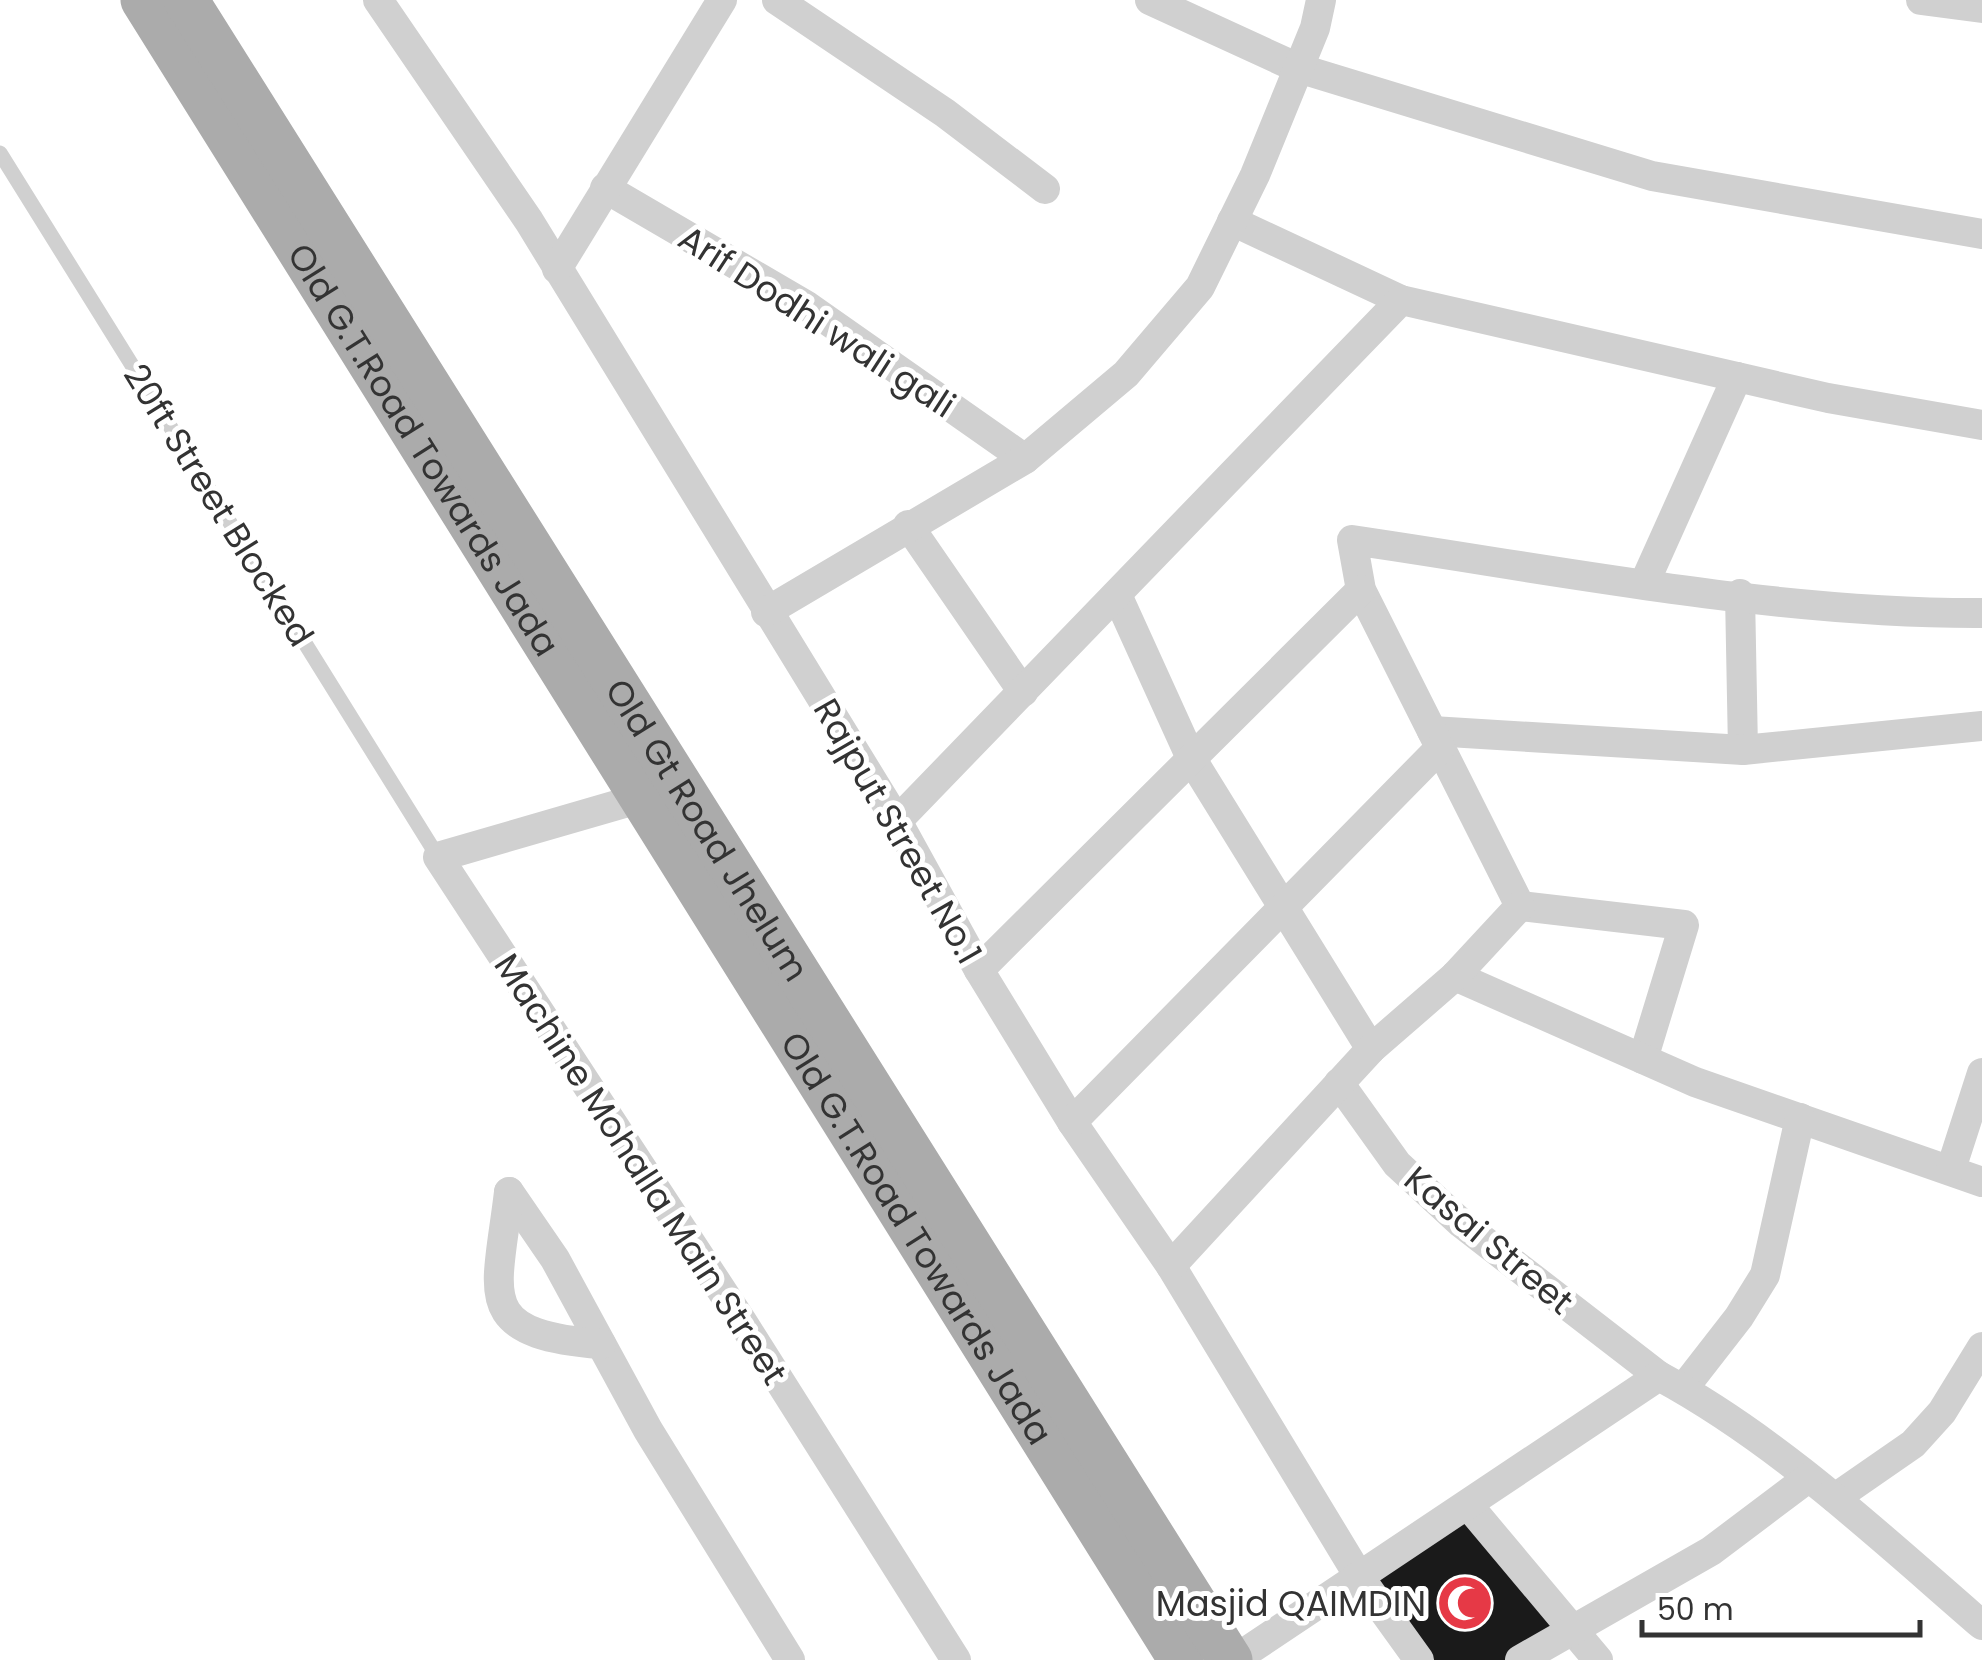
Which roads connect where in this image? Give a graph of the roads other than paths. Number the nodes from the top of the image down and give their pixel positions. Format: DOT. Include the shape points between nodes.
graph roads {
  1 [pos="143,0"];
  2 [pos="186,0"];
  3 [pos="378,0"];
  4 [pos="722,0"];
  5 [pos="777,0"];
  6 [pos="1150,0"];
  7 [pos="1321,0"];
  8 [pos="1921,0"];
  9 [pos="1982,8"];
  10 [pos="1298,68"];
  11 [pos="0,152"];
  12 [pos="605,188"];
  13 [pos="1045,189"];
  14 [pos="1232,221"];
  15 [pos="1982,234"];
  16 [pos="557,269"];
  17 [pos="1402,300"];
  18 [pos="1737,377"];
  19 [pos="1982,426"];
  20 [pos="1025,459"];
  21 [pos="908,525"];
  22 [pos="1644,584"];
  23 [pos="1361,590"];
  24 [pos="1740,594"];
  25 [pos="1118,595"];
  26 [pos="766,612"];
  27 [pos="1982,613"];
  28 [pos="1023,692"];
  29 [pos="1982,726"];
  30 [pos="1436,740"];
  31 [pos="1743,750"];
  32 [pos="1191,758"];
  33 [pos="640,794"];
  34 [pos="897,821"];
  35 [pos="438,858"];
  36 [pos="1520,906"];
  37 [pos="1285,909"];
  38 [pos="979,970"];
  39 [pos="1454,976"];
  40 [pos="1370,1049"];
  41 [pos="1643,1059"];
  42 [pos="1982,1072"];
  43 [pos="1339,1083"];
  44 [pos="1800,1118"];
  45 [pos="1072,1122"];
  46 [pos="1951,1169"];
  47 [pos="1982,1182"];
  48 [pos="1171,1266"];
  49 [pos="601,1344"];
  50 [pos="1982,1347"];
  51 [pos="1671,1383"];
  52 [pos="1973,1383"];
  53 [pos="1808,1478"];
  54 [pos="1835,1498"];
  55 [pos="1468,1505"];
  56 [pos="1360,1578"];
  57 [pos="1982,1624"];
  58 [pos="1572,1628"];
  59 [pos="790,1660"];
  60 [pos="956,1660"];
  61 [pos="1181,1660"];
  62 [pos="1232,1660"];
  63 [pos="1420,1660"];
  64 [pos="1520,1660"];
  65 [pos="1598,1660"];
  1 -- 33 [label="main road, Old G.T.Road Towards Jada"];
  2 -- 62 [label="main road, Old Gt Road Jhelum"];
  3 -- 16 [label="street, Rajput Street No.1"];
  4 -- 12 [label="street"];
  5 -- 13 [label="street" via="945,112"];
  6 -- 10 [label="street"];
  7 -- 10 [label="street"];
  8 -- 9 [label="street"];
  10 -- 14 [label="street"];
  10 -- 15 [label="street" via="1652,176"];
  11 -- 35 [label="lane, 20ft Street Blocked"];
  12 -- 16 [label="street"];
  12 -- 20 [label="street, Arif Dodhi wali gali" via="807,306"];
  14 -- 17 [label="street"];
  14 -- 20 [label="street" via="1200,287 1126,374"];
  16 -- 26 [label="street, Rajput Street No.1"];
  17 -- 18 [label="street"];
  17 -- 25 [label="street"];
  18 -- 19 [label="street"];
  18 -- 22 [label="street"];
  20 -- 21 [label="street"];
  21 -- 26 [label="street"];
  21 -- 28 [label="street"];
  22 -- 23 [label="street" via="1352,540"];
  22 -- 24 [label="street"];
  23 -- 30 [label="street"];
  23 -- 32 [label="street"];
  24 -- 27 [label="street" via="1908,614"];
  24 -- 31 [label="street"];
  25 -- 28 [label="street"];
  25 -- 32 [label="street"];
  26 -- 34 [label="street, Rajput Street No.1"];
  28 -- 34 [label="street"];
  29 -- 31 [label="street"];
  30 -- 31 [label="street"];
  30 -- 36 [label="street"];
  30 -- 37 [label="street"];
  32 -- 37 [label="street"];
  32 -- 38 [label="street"];
  33 -- 35 [label="street"];
  33 -- 61 [label="main road, Old G.T.Road Towards Jada"];
  34 -- 38 [label="street, Rajput Street No.1"];
  35 -- 60 [label="street, Machine Mohalla Main Street"];
  36 -- 39 [label="street"];
  36 -- 41 [label="street" via="1684,925"];
  37 -- 40 [label="street"];
  37 -- 45 [label="street"];
  38 -- 45 [label="street, Rajput Street No.1"];
  39 -- 40 [label="street"];
  39 -- 41 [label="street"];
  40 -- 43 [label="street"];
  41 -- 44 [label="street"];
  42 -- 46 [label="street"];
  43 -- 48 [label="street"];
  43 -- 51 [label="street, Kasai Street" via="1410,1176 1461,1223"];
  44 -- 46 [label="street"];
  44 -- 51 [label="street" via="1764,1275 1739,1317"];
  45 -- 48 [label="street, Rajput Street No.1"];
  46 -- 47 [label="street"];
  48 -- 56 [label="street, Rajput Street No.1"];
  49 -- 49 [label="street" via="555,1259 509,1192 496,1291 502,1310 554,1340"];
  49 -- 59 [label="street"];
  50 -- 52 [label="street"];
  51 -- 53 [label="street, Kasai Street"];
  51 -- 55 [label="street"];
  52 -- 54 [label="street" via="1912,1444"];
  53 -- 54 [label="street, Kasai Street"];
  53 -- 58 [label="street" via="1711,1551"];
  54 -- 57 [label="street, Kasai Street"];
  55 -- 56 [label="street"];
  55 -- 58 [label="street"];
  56 -- 62 [label="street"];
  56 -- 63 [label="street, Rajput Street No.1"];
  58 -- 64 [label="street"];
  58 -- 65 [label="street"];
}
